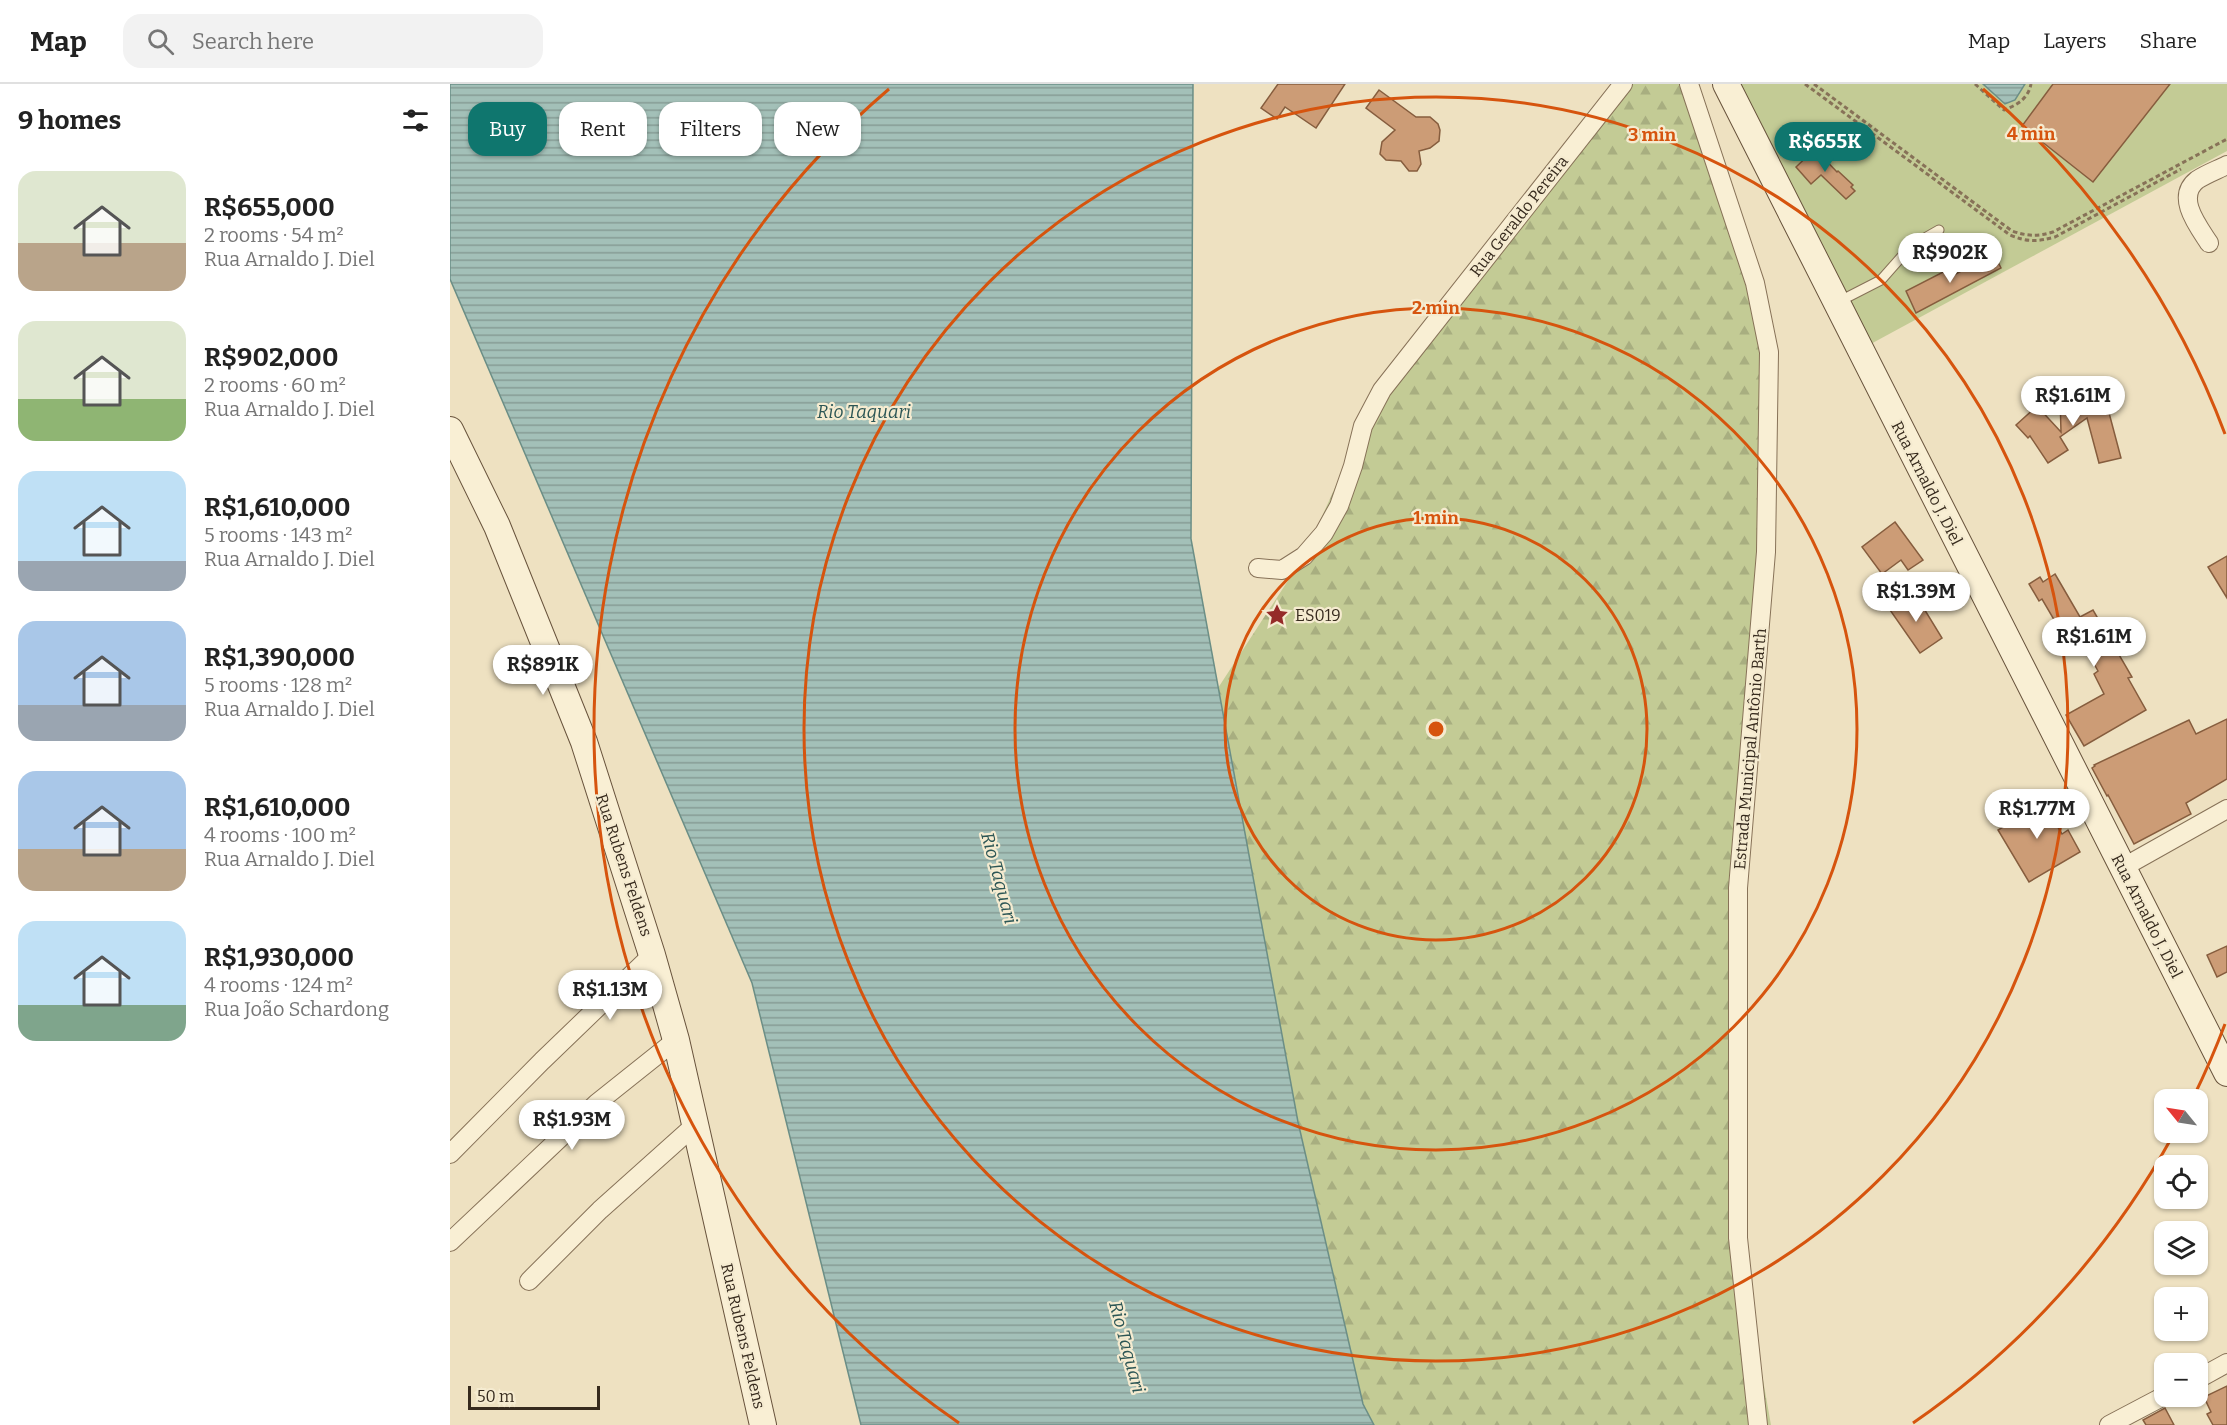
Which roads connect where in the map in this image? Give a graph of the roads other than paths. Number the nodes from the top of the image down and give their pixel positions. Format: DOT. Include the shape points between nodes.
graph roads {
  1 [pos="1623,84"];
  2 [pos="1689,84"];
  3 [pos="1726,84"];
  4 [pos="2227,165"];
  5 [pos="1939,230"];
  6 [pos="2209,243"];
  7 [pos="1836,303"];
  8 [pos="450,430"];
  9 [pos="1258,568"];
  10 [pos="2227,809"];
  11 [pos="2122,868"];
  12 [pos="652,956"];
  13 [pos="676,1040"];
  14 [pos="2227,1073"];
  15 [pos="695,1125"];
  16 [pos="450,1154"];
  17 [pos="450,1242"];
  18 [pos="529,1281"];
  19 [pos="2227,1363"];
  20 [pos="2208,1373"];
  21 [pos="2154,1401"];
  22 [pos="763,1425"];
  23 [pos="1758,1425"];
  24 [pos="2109,1425"];
  1 -- 9 [label="street, Rua Geraldo Pereira" via="1382,390 1364,426 1339,506 1324,532 1304,556 1282,570"];
  2 -- 23 [label="street, Estrada Municipal Antônio Barth" via="1755,283 1769,352 1766,552 1738,888 1738,1238"];
  3 -- 7 [label="street, Rua Arnaldo J. Diel"];
  4 -- 6 [label="street" via="2200,178 2191,186 2187,200"];
  5 -- 7 [label="lane" via="1911,246 1881,280"];
  7 -- 11 [label="street, Rua Arnaldo J. Diel"];
  8 -- 12 [label="street, Rua Rubens Feldens" via="497,526 584,741"];
  10 -- 11 [label="street"];
  11 -- 14 [label="street, Rua Arnaldo J. Diel"];
  12 -- 13 [label="street, Rua Rubens Feldens"];
  12 -- 16 [label="street"];
  13 -- 15 [label="street, Rua Rubens Feldens"];
  13 -- 17 [label="street" via="597,1103"];
  15 -- 18 [label="street" via="600,1210"];
  15 -- 22 [label="street, Rua Rubens Feldens"];
  19 -- 20 [label="street"];
  21 -- 24 [label="street"];
}
